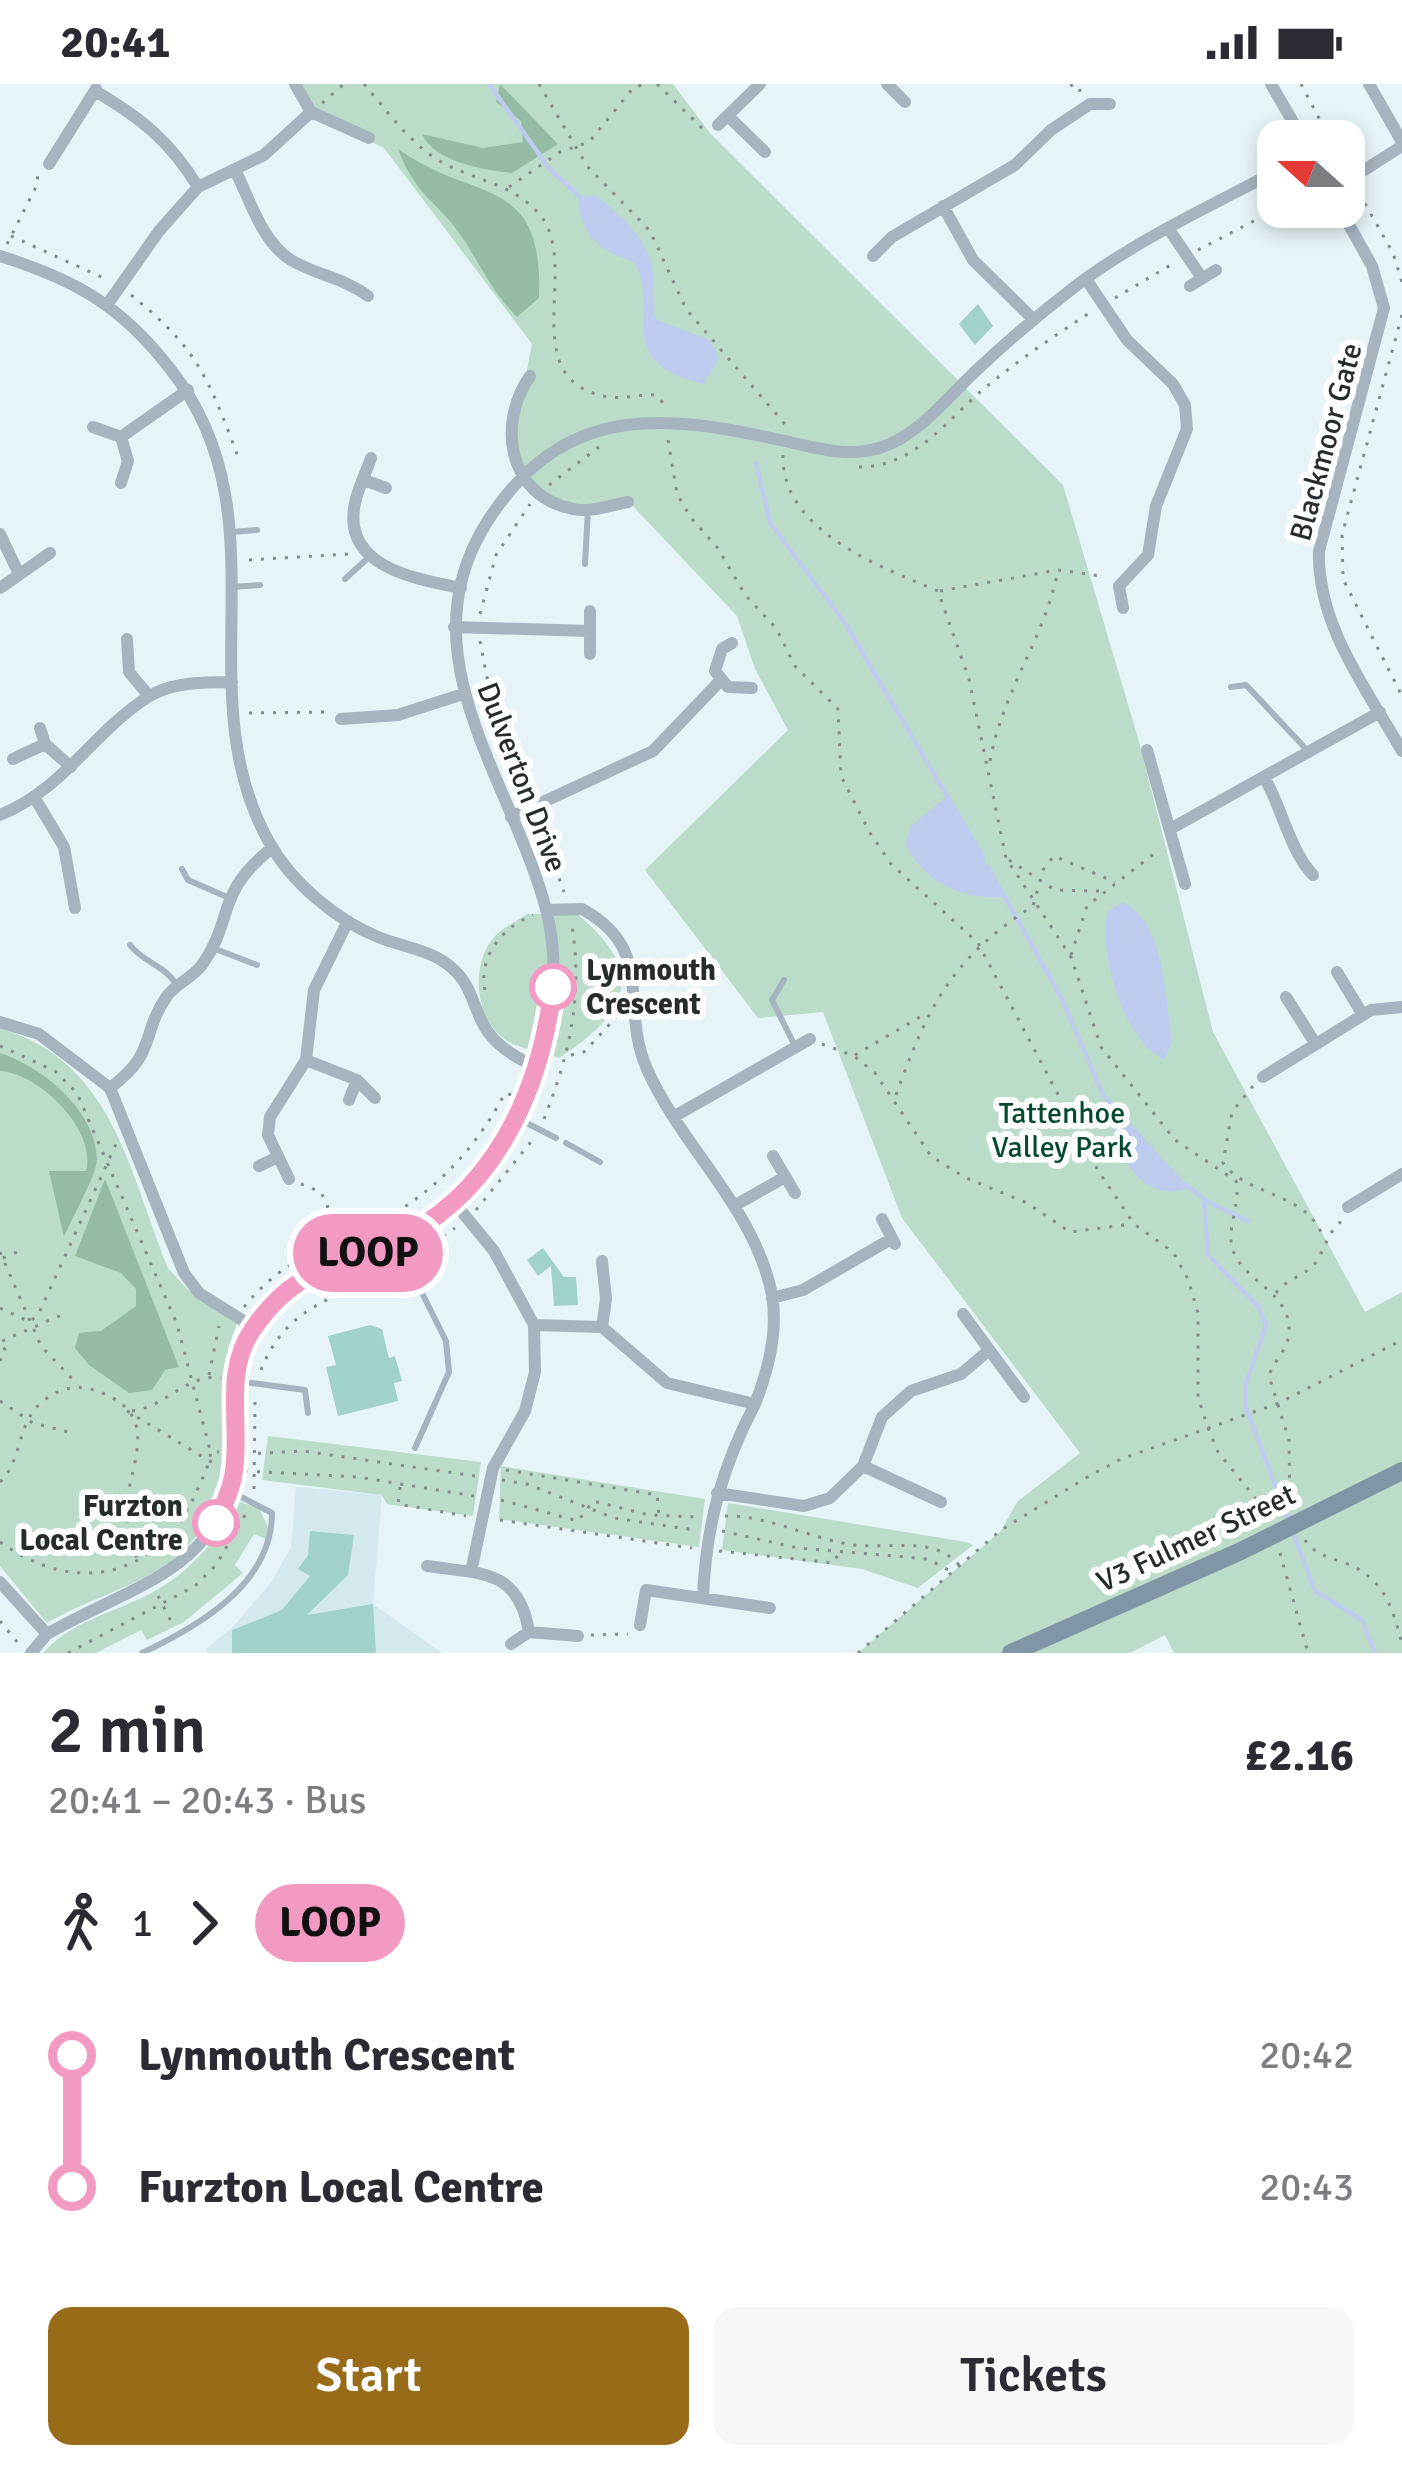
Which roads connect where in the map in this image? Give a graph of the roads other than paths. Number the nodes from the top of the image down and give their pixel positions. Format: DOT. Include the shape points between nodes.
graph roads {
  1 [pos="295,84"];
  2 [pos="760,84"];
  3 [pos="887,84"];
  4 [pos="1369,84"];
  5 [pos="1273,85"];
  6 [pos="97,87"];
  7 [pos="1077,87"];
  8 [pos="905,102"];
  9 [pos="1090,104"];
  10 [pos="1110,104"];
  11 [pos="311,112"];
  12 [pos="1292,120"];
  13 [pos="369,138"];
  14 [pos="1402,144"];
  15 [pos="765,152"];
  16 [pos="49,164"];
  17 [pos="1365,169"];
  18 [pos="236,172"];
  19 [pos="1257,181"];
  20 [pos="198,187"];
  21 [pos="943,206"];
  22 [pos="1168,228"];
  23 [pos="1351,228"];
  24 [pos="1,256"];
  25 [pos="873,256"];
  26 [pos="1216,270"];
  27 [pos="1086,279"];
  28 [pos="368,296"];
  29 [pos="109,302"];
  30 [pos="1384,308"];
  31 [pos="1402,311"];
  32 [pos="1033,320"];
  33 [pos="530,376"];
  34 [pos="188,390"];
  35 [pos="93,427"];
  36 [pos="121,437"];
  37 [pos="371,458"];
  38 [pos="524,477"];
  39 [pos="364,480"];
  40 [pos="121,483"];
  41 [pos="386,488"];
  42 [pos="628,502"];
  43 [pos="588,510"];
  44 [pos="256,530"];
  45 [pos="232,532"];
  46 [pos="0,534"];
  47 [pos="50,553"];
  48 [pos="367,554"];
  49 [pos="585,564"];
  50 [pos="19,574"];
  51 [pos="1102,576"];
  52 [pos="345,579"];
  53 [pos="260,585"];
  54 [pos="232,586"];
  55 [pos="1118,586"];
  56 [pos="0,588"];
  57 [pos="461,589"];
  58 [pos="1123,608"];
  59 [pos="590,611"];
  60 [pos="454,627"];
  61 [pos="589,631"];
  62 [pos="128,639"];
  63 [pos="732,643"];
  64 [pos="590,654"];
  65 [pos="721,680"];
  66 [pos="232,682"];
  67 [pos="1231,687"];
  68 [pos="752,688"];
  69 [pos="463,694"];
  70 [pos="149,696"];
  71 [pos="1380,712"];
  72 [pos="362,718"];
  73 [pos="341,719"];
  74 [pos="40,728"];
  75 [pos="364,738"];
  76 [pos="45,744"];
  77 [pos="1147,750"];
  78 [pos="1402,751"];
  79 [pos="1309,752"];
  80 [pos="13,759"];
  81 [pos="71,767"];
  82 [pos="1265,779"];
  83 [pos="36,800"];
  84 [pos="0,815"];
  85 [pos="512,817"];
  86 [pos="1172,834"];
  87 [pos="272,848"];
  88 [pos="86,859"];
  89 [pos="69,862"];
  90 [pos="182,869"];
  91 [pos="1313,875"];
  92 [pos="1185,884"];
  93 [pos="227,897"];
  94 [pos="75,908"];
  95 [pos="546,910"];
  96 [pos="348,921"];
  97 [pos="130,945"];
  98 [pos="209,947"];
  99 [pos="257,965"];
  100 [pos="1337,972"];
  101 [pos="784,980"];
  102 [pos="177,987"];
  103 [pos="1286,997"];
  104 [pos="1402,1006"];
  105 [pos="1363,1016"];
  106 [pos="0,1022"];
  107 [pos="810,1039"];
  108 [pos="1315,1043"];
  109 [pos="794,1044"];
  110 [pos="306,1060"];
  111 [pos="540,1069"];
  112 [pos="1263,1077"];
  113 [pos="357,1080"];
  114 [pos="110,1088"];
  115 [pos="375,1098"];
  116 [pos="349,1100"];
  117 [pos="675,1116"];
  118 [pos="519,1120"];
  119 [pos="556,1138"];
  120 [pos="566,1143"];
  121 [pos="773,1156"];
  122 [pos="278,1157"];
  123 [pos="600,1162"];
  124 [pos="259,1166"];
  125 [pos="785,1177"];
  126 [pos="1397,1177"];
  127 [pos="289,1179"];
  128 [pos="795,1193"];
  129 [pos="1402,1197"];
  130 [pos="453,1201"];
  131 [pos="734,1206"];
  132 [pos="1348,1208"];
  133 [pos="882,1219"];
  134 [pos="396,1241"];
  135 [pos="602,1261"];
  136 [pos="772,1298"];
  137 [pos="963,1314"];
  138 [pos="534,1325"];
  139 [pos="254,1327"];
  140 [pos="602,1328"];
  141 [pos="988,1351"];
  142 [pos="234,1380"];
  143 [pos="1024,1397"];
  144 [pos="755,1404"];
  145 [pos="308,1413"];
  146 [pos="415,1448"];
  147 [pos="863,1466"];
  148 [pos="1402,1471"];
  149 [pos="917,1487"];
  150 [pos="230,1491"];
  151 [pos="717,1493"];
  152 [pos="910,1502"];
  153 [pos="941,1502"];
  154 [pos="427,1566"];
  155 [pos="471,1572"];
  156 [pos="0,1582"];
  157 [pos="704,1597"];
  158 [pos="770,1607"];
  159 [pos="640,1625"];
  160 [pos="529,1632"];
  161 [pos="47,1634"];
  162 [pos="578,1636"];
  163 [pos="512,1644"];
  164 [pos="162,1648"];
  165 [pos="1030,1648"];
  166 [pos="29,1653"];
  167 [pos="142,1653"];
  168 [pos="1012,1653"];
  1 -- 11 [label="street"];
  2 -- 15 [label="street" via="723,121"];
  3 -- 8 [label="street"];
  4 -- 14 [label="street"];
  5 -- 12 [label="street"];
  6 -- 16 [label="street"];
  6 -- 20 [label="street" via="172,144"];
  7 -- 9 [label="street"];
  9 -- 10 [label="street"];
  9 -- 21 [label="street" via="1016,165"];
  11 -- 13 [label="street"];
  11 -- 18 [label="street"];
  14 -- 17 [label="street"];
  18 -- 20 [label="street"];
  18 -- 28 [label="street" via="268,238 290,260"];
  19 -- 22 [label="street, Dulverton Drive"];
  20 -- 29 [label="street"];
  21 -- 25 [label="street"];
  21 -- 32 [label="street" via="973,260"];
  22 -- 26 [label="street" via="1196,282"];
  22 -- 27 [label="street, Dulverton Drive"];
  23 -- 30 [label="street, Blackmoor Gate"];
  24 -- 29 [label="street"];
  27 -- 32 [label="street, Dulverton Drive"];
  27 -- 55 [label="street" via="1126,340 1185,405 1187,429 1156,506 1148,555"];
  29 -- 34 [label="street"];
  30 -- 31 [label="street"];
  30 -- 71 [label="street, Blackmoor Gate" via="1319,551 1318,586"];
  32 -- 38 [label="street, Dulverton Drive" via="888,446 834,452 669,420 590,433"];
  33 -- 38 [label="street" via="508,420"];
  34 -- 36 [label="street"];
  34 -- 45 [label="street" via="222,460"];
  35 -- 36 [label="street"];
  36 -- 40 [label="street" via="128,461"];
  37 -- 39 [label="street"];
  38 -- 43 [label="street" via="539,494"];
  38 -- 57 [label="street, Dulverton Drive" via="476,542"];
  39 -- 41 [label="street"];
  39 -- 48 [label="street" via="354,524"];
  42 -- 43 [label="street"];
  43 -- 49 [label="lane"];
  44 -- 45 [label="lane"];
  45 -- 54 [label="street"];
  46 -- 50 [label="street"];
  47 -- 50 [label="street"];
  48 -- 52 [label="lane"];
  48 -- 57 [label="street" via="408,577"];
  50 -- 56 [label="street"];
  51 -- 55 [label="street"];
  53 -- 54 [label="lane"];
  54 -- 66 [label="street"];
  55 -- 58 [label="street"];
  57 -- 60 [label="street, Dulverton Drive"];
  59 -- 61 [label="street"];
  60 -- 61 [label="street"];
  60 -- 69 [label="street, Dulverton Drive"];
  61 -- 64 [label="street"];
  62 -- 70 [label="street" via="129,672"];
  63 -- 65 [label="street" via="715,661"];
  65 -- 68 [label="street"];
  65 -- 85 [label="street" via="653,751"];
  66 -- 70 [label="street" via="180,684"];
  66 -- 87 [label="street" via="236,756"];
  67 -- 79 [label="lane" via="1256,694"];
  69 -- 72 [label="street"];
  69 -- 85 [label="street, Dulverton Drive"];
  70 -- 81 [label="street"];
  71 -- 78 [label="street, Blackmoor Gate"];
  71 -- 79 [label="street"];
  72 -- 73 [label="street"];
  72 -- 75 [label="street"];
  74 -- 76 [label="street"];
  76 -- 80 [label="street"];
  76 -- 81 [label="street"];
  77 -- 86 [label="street"];
  79 -- 82 [label="street"];
  81 -- 83 [label="street"];
  82 -- 86 [label="street"];
  82 -- 91 [label="street" via="1297,857"];
  83 -- 84 [label="street"];
  83 -- 89 [label="street"];
  85 -- 95 [label="street, Dulverton Drive"];
  86 -- 92 [label="street"];
  87 -- 93 [label="street"];
  87 -- 96 [label="street" via="307,890"];
  88 -- 89 [label="street"];
  89 -- 94 [label="street"];
  90 -- 93 [label="lane" via="188,880"];
  93 -- 98 [label="street"];
  95 -- 111 [label="street, Dulverton Drive" via="554,973"];
  95 -- 117 [label="street" via="569,907 600,919 621,940 634,970 634,1034"];
  96 -- 110 [label="street" via="314,990"];
  96 -- 111 [label="street" via="454,969 487,1031"];
  97 -- 102 [label="lane" via="167,970"];
  98 -- 99 [label="lane"];
  98 -- 102 [label="street"];
  100 -- 105 [label="street"];
  101 -- 109 [label="lane" via="772,1000"];
  102 -- 114 [label="street" via="138,1067"];
  103 -- 108 [label="street"];
  104 -- 105 [label="street"];
  105 -- 108 [label="street"];
  106 -- 114 [label="street" via="39,1034"];
  107 -- 109 [label="street"];
  108 -- 112 [label="street"];
  109 -- 117 [label="street"];
  110 -- 113 [label="street"];
  110 -- 122 [label="street" via="270,1117"];
  111 -- 118 [label="street, Dulverton Drive"];
  113 -- 115 [label="street"];
  113 -- 116 [label="street"];
  114 -- 139 [label="street" via="184,1274 199,1293"];
  117 -- 131 [label="street"];
  118 -- 119 [label="lane"];
  118 -- 130 [label="street, Dulverton Drive"];
  120 -- 123 [label="lane"];
  121 -- 125 [label="street"];
  122 -- 124 [label="street"];
  122 -- 127 [label="street"];
  125 -- 128 [label="street"];
  125 -- 131 [label="street"];
  126 -- 129 [label="street"];
  126 -- 132 [label="street"];
  130 -- 134 [label="street, Dulverton Drive"];
  130 -- 138 [label="street" via="494,1251"];
  131 -- 136 [label="street"];
  133 -- 136 [label="street" via="893,1241"];
  134 -- 139 [label="street, Dulverton Drive" via="313,1270"];
  134 -- 146 [label="lane" via="446,1341 449,1372"];
  135 -- 140 [label="street" via="613,1283"];
  136 -- 144 [label="street" via="772,1337"];
  137 -- 141 [label="street"];
  138 -- 140 [label="street"];
  138 -- 155 [label="street" via="536,1372 492,1473"];
  139 -- 142 [label="street, Dulverton Drive"];
  140 -- 144 [label="street" via="668,1383"];
  141 -- 143 [label="street"];
  141 -- 147 [label="street" via="961,1374 910,1390 882,1417"];
  142 -- 145 [label="lane" via="305,1390"];
  142 -- 150 [label="street, Dulverton Drive"];
  144 -- 151 [label="street"];
  147 -- 149 [label="street"];
  147 -- 151 [label="street" via="830,1498 803,1506"];
  148 -- 165 [label="street, V3 Fulmer Street"];
  149 -- 152 [label="street"];
  149 -- 153 [label="street"];
  150 -- 161 [label="street, Dulverton Drive" via="185,1563"];
  150 -- 164 [label="lane" via="272,1513 272,1534 258,1564 208,1617"];
  151 -- 157 [label="street"];
  154 -- 155 [label="street"];
  155 -- 160 [label="street" via="511,1587"];
  156 -- 161 [label="street"];
  157 -- 158 [label="street"];
  157 -- 159 [label="street" via="646,1590"];
  160 -- 162 [label="street"];
  160 -- 163 [label="street"];
  161 -- 166 [label="street, Dulverton Drive"];
  164 -- 167 [label="lane"];
  165 -- 168 [label="street, V3 Fulmer Street"];
}
